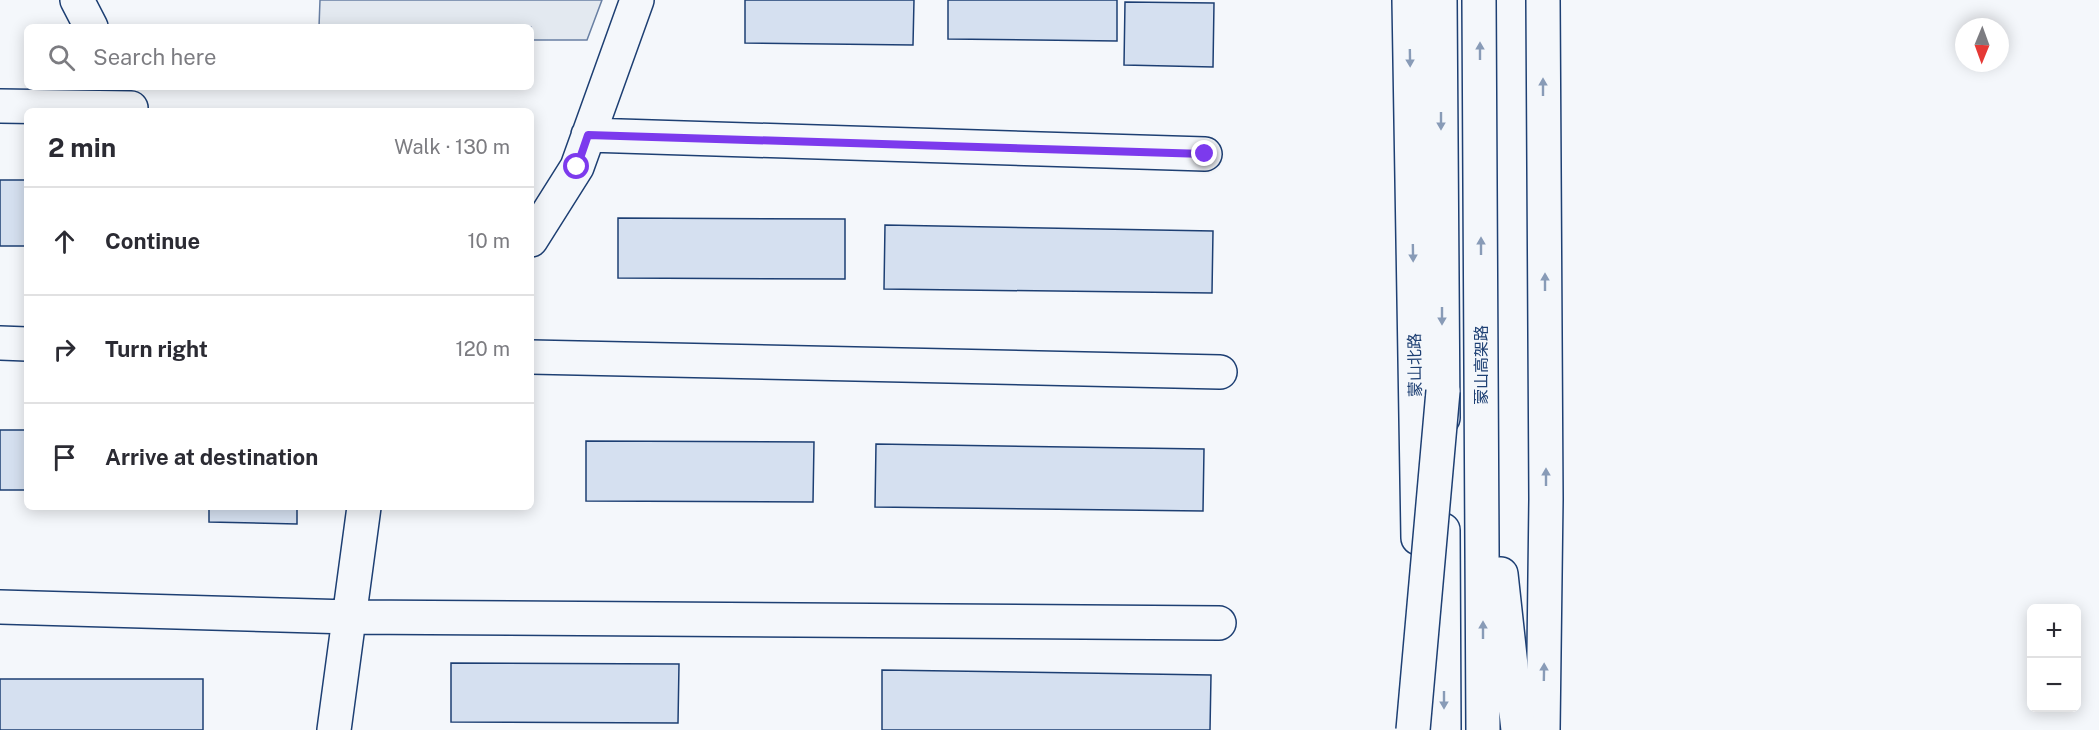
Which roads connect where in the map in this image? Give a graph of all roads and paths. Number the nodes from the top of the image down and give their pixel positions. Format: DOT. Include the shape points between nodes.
graph roads {
  1 [pos="77,0"];
  2 [pos="638,0"];
  3 [pos="1409,0"];
  4 [pos="1440,0"];
  5 [pos="1479,0"];
  6 [pos="1543,0"];
  7 [pos="89,24"];
  8 [pos="128,102"];
  9 [pos="0,106"];
  10 [pos="588,135"];
  11 [pos="1205,154"];
  12 [pos="534,235"];
  13 [pos="0,343"];
  14 [pos="24,344"];
  15 [pos="534,357"];
  16 [pos="1220,372"];
  17 [pos="1443,391"];
  18 [pos="1482,396"];
  19 [pos="363,510"];
  20 [pos="0,607"];
  21 [pos="350,617"];
  22 [pos="1219,623"];
  23 [pos="334,730"];
  24 [pos="1413,730"];
  25 [pos="1422,730"];
  26 [pos="1444,730"];
  27 [pos="1483,730"];
  28 [pos="1518,730"];
  29 [pos="1543,730"];
  1 -- 7 [label="main road"];
  2 -- 10 [label="main road"];
  3 -- 25 [label="main road, 蒙山北路, one-way"];
  4 -- 17 [label="main road, one-way"];
  18 -- 5 [label="main road, 蒙山高架路, one-way"];
  29 -- 6 [label="main road, one-way"];
  8 -- 9 [label="main road"];
  10 -- 11 [label="main road"];
  10 -- 12 [label="main road" via="577,167"];
  13 -- 14 [label="main road"];
  15 -- 16 [label="main road"];
  17 -- 24 [label="main road, bridge"];
  17 -- 26 [label="main road, one-way, bridge"];
  27 -- 18 [label="main road, 蒙山高架路, one-way"];
  18 -- 28 [label="main road"];
  19 -- 21 [label="main road"];
  20 -- 21 [label="main road"];
  21 -- 22 [label="main road"];
  21 -- 23 [label="main road"];
}
